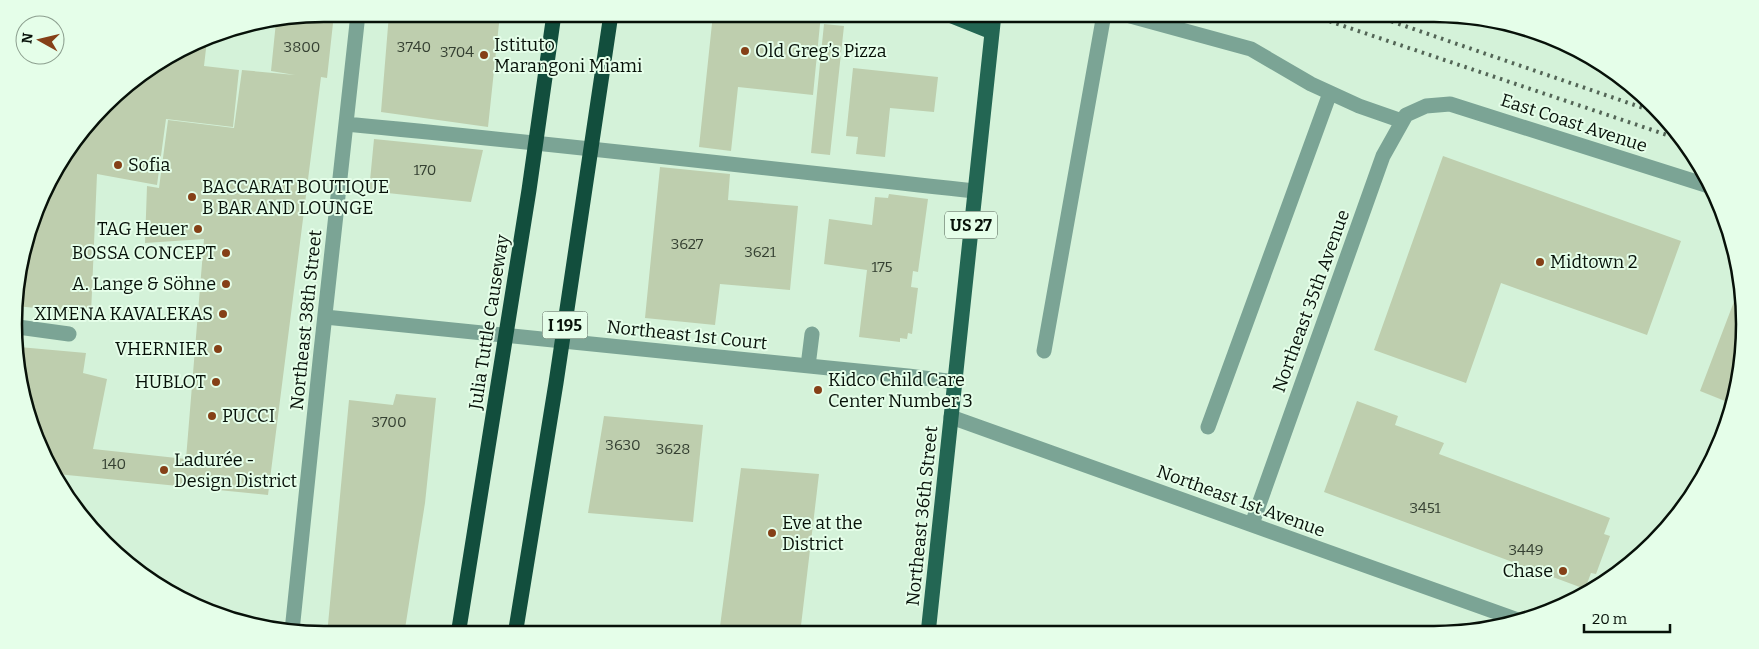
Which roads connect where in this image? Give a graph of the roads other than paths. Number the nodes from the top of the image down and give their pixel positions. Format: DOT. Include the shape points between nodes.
graph roads {
  1 [pos="357,22"];
  2 [pos="553,22"];
  3 [pos="610,22"];
  4 [pos="967,22"];
  5 [pos="993,22"];
  6 [pos="1103,22"];
  7 [pos="1152,22"];
  8 [pos="992,32"];
  9 [pos="1330,93"];
  10 [pos="1426,106"];
  11 [pos="1402,121"];
  12 [pos="346,124"];
  13 [pos="1701,183"];
  14 [pos="975,191"];
  15 [pos="325,317"];
  16 [pos="22,328"];
  17 [pos="69,334"];
  18 [pos="812,334"];
  19 [pos="1044,351"];
  20 [pos="808,366"];
  21 [pos="955,382"];
  22 [pos="951,417"];
  23 [pos="1208,428"];
  24 [pos="1252,524"];
  25 [pos="1509,617"];
  26 [pos="293,625"];
  27 [pos="459,626"];
  28 [pos="516,626"];
  29 [pos="929,626"];
  1 -- 12 [label="street, Northeast 38th Street"];
  2 -- 27 [label="highway, Julia Tuttle Causeway"];
  3 -- 28 [label="highway, I 195" via="558,374"];
  4 -- 8 [label="main road"];
  5 -- 8 [label="main road, Northeast 36th Street / US 27"];
  6 -- 19 [label="street"];
  7 -- 9 [label="street" via="1251,49"];
  8 -- 14 [label="main road, Northeast 36th Street / US 27"];
  9 -- 11 [label="street"];
  9 -- 23 [label="street"];
  10 -- 11 [label="street, Northeast 35th Avenue" via="1406,115"];
  10 -- 13 [label="street, East Coast Avenue" via="1450,104"];
  11 -- 24 [label="street, Northeast 35th Avenue" via="1382,156"];
  12 -- 14 [label="street"];
  12 -- 15 [label="street, Northeast 38th Street"];
  14 -- 21 [label="main road, Northeast 36th Street / US 27"];
  15 -- 20 [label="street, Northeast 1st Court"];
  15 -- 26 [label="street, Northeast 38th Street"];
  16 -- 17 [label="street"];
  18 -- 20 [label="street"];
  20 -- 21 [label="street, Northeast 1st Court"];
  21 -- 22 [label="main road, Northeast 36th Street / US 27"];
  22 -- 24 [label="street, Northeast 1st Avenue"];
  22 -- 29 [label="main road, Northeast 36th Street / US 27"];
  24 -- 25 [label="street, Northeast 1st Avenue"];
}
